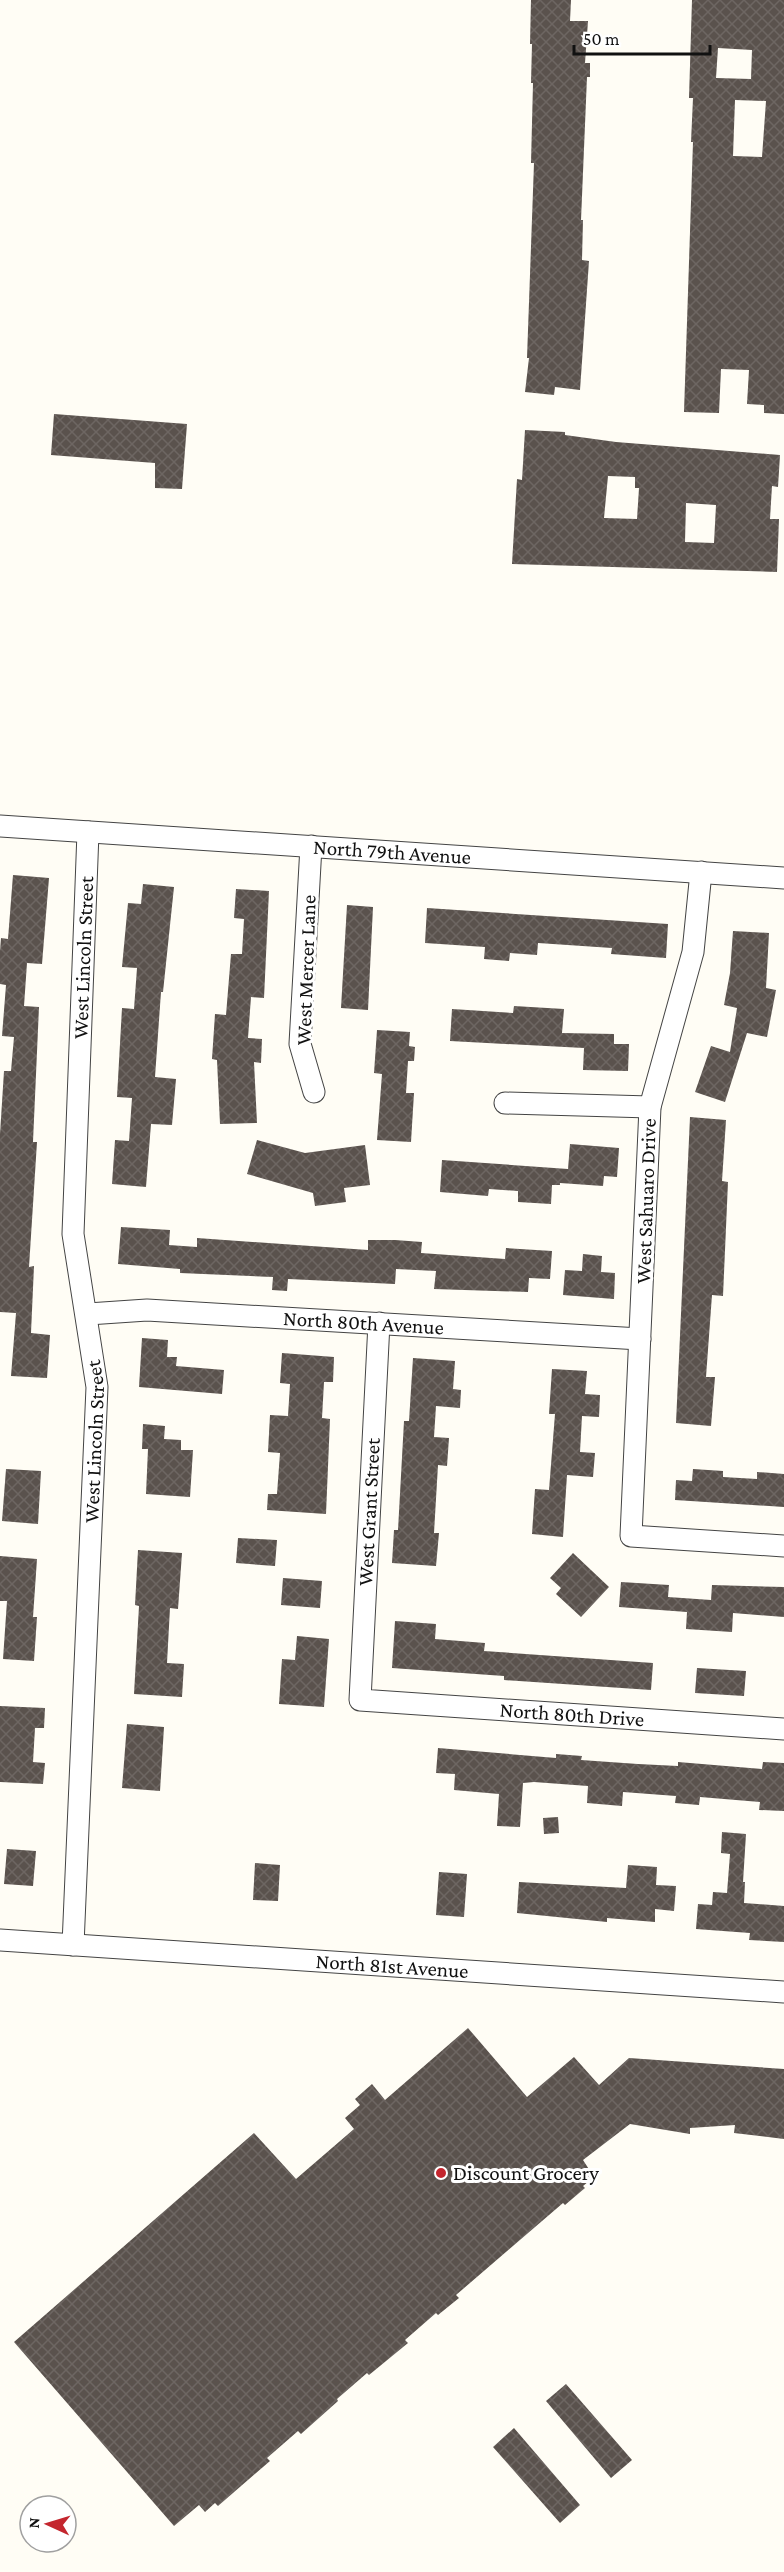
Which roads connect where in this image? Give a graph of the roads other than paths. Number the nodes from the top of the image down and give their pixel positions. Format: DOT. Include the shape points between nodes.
graph roads {
  1 [pos="0,826"];
  2 [pos="88,832"];
  3 [pos="311,846"];
  4 [pos="701,872"];
  5 [pos="784,878"];
  6 [pos="314,1092"];
  7 [pos="505,1103"];
  8 [pos="650,1107"];
  9 [pos="88,1314"];
  10 [pos="379,1323"];
  11 [pos="640,1339"];
  12 [pos="784,1546"];
  13 [pos="360,1700"];
  14 [pos="784,1729"];
  15 [pos="0,1940"];
  16 [pos="73,1945"];
  17 [pos="784,1992"];
  1 -- 2 [label="street, North 79th Avenue"];
  2 -- 3 [label="street, North 79th Avenue"];
  2 -- 9 [label="street, West Lincoln Street" via="73,1234"];
  3 -- 4 [label="street, North 79th Avenue"];
  3 -- 6 [label="street, West Mercer Lane" via="300,1044"];
  4 -- 5 [label="street, North 79th Avenue"];
  4 -- 8 [label="street, West Sahuaro Drive" via="693,952"];
  7 -- 8 [label="street"];
  8 -- 11 [label="street, West Sahuaro Drive"];
  9 -- 10 [label="street, North 80th Avenue" via="147,1310"];
  9 -- 16 [label="street, West Lincoln Street" via="97,1387"];
  10 -- 11 [label="street, North 80th Avenue"];
  10 -- 13 [label="street, West Grant Street"];
  11 -- 12 [label="street, West Sahuaro Drive" via="632,1536"];
  13 -- 14 [label="street, North 80th Drive"];
  15 -- 16 [label="street, North 81st Avenue"];
  16 -- 17 [label="street, North 81st Avenue"];
}
